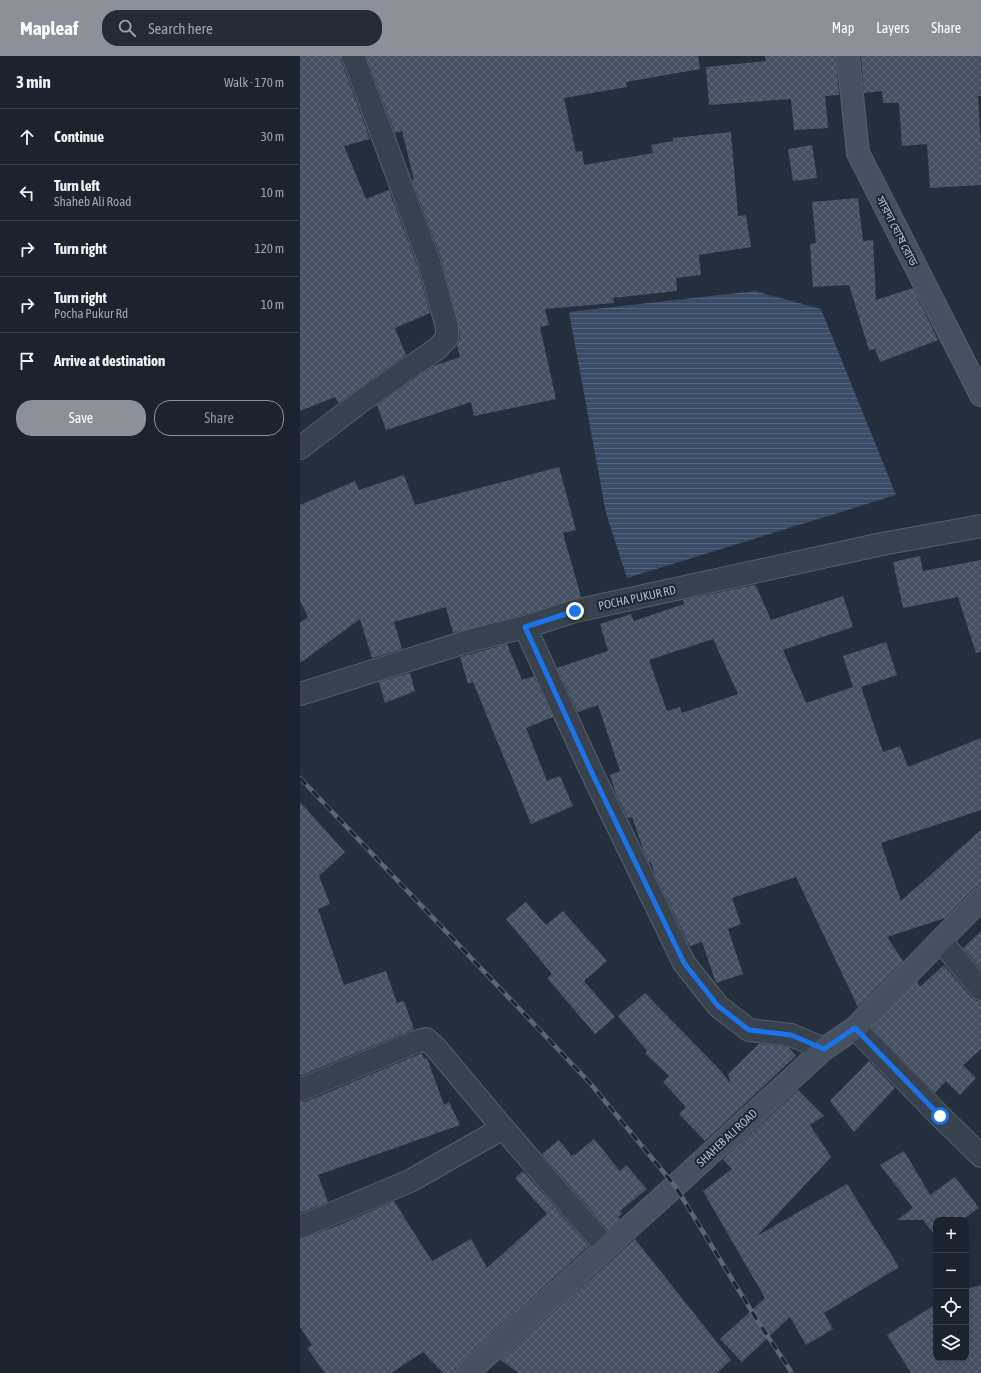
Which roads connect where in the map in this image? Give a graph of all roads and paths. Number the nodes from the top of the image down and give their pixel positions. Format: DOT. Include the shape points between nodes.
graph roads {
  1 [pos="353,56"];
  2 [pos="848,56"];
  3 [pos="981,395"];
  4 [pos="300,448"];
  5 [pos="981,526"];
  6 [pos="525,627"];
  7 [pos="300,694"];
  8 [pos="981,899"];
  9 [pos="941,941"];
  10 [pos="981,989"];
  11 [pos="855,1028"];
  12 [pos="824,1049"];
  13 [pos="300,1090"];
  14 [pos="503,1128"];
  15 [pos="981,1156"];
  16 [pos="300,1227"];
  17 [pos="606,1247"];
  18 [pos="467,1373"];
  1 -- 4 [label="street" via="429,261 447,327 447,338 438,348 360,402"];
  2 -- 3 [label="main road, সারদা ঘোষ রোড" via="858,152"];
  5 -- 6 [label="street, POCHA PUKUR RD" via="882,544 575,611"];
  6 -- 7 [label="street, POCHA PUKUR RD" via="472,640"];
  6 -- 12 [label="street" via="684,963 718,1006 749,1030 791,1035"];
  8 -- 9 [label="main road, SHAHEB ALI ROAD"];
  9 -- 10 [label="street"];
  9 -- 11 [label="main road, SHAHEB ALI ROAD"];
  11 -- 12 [label="main road, SHAHEB ALI ROAD"];
  11 -- 15 [label="street"];
  12 -- 17 [label="main road, SHAHEB ALI ROAD"];
  13 -- 14 [label="street" via="426,1039"];
  14 -- 16 [label="street" via="410,1181"];
  14 -- 17 [label="street"];
  17 -- 18 [label="main road, SHAHEB ALI ROAD"];
}
